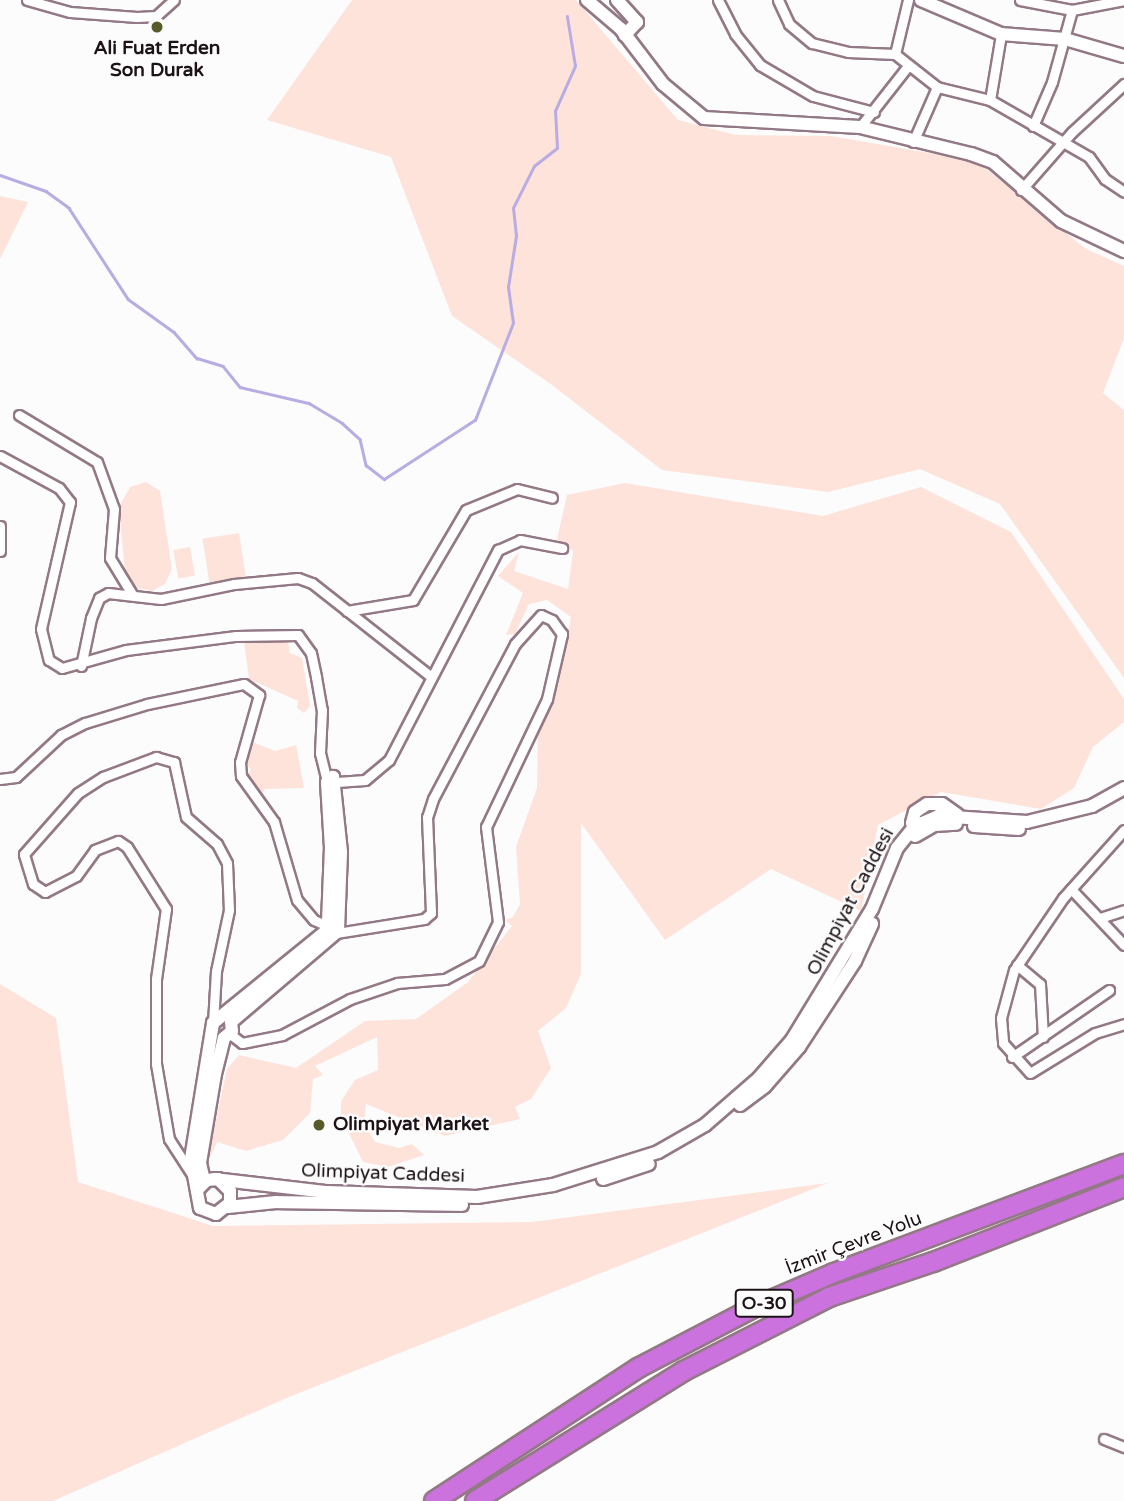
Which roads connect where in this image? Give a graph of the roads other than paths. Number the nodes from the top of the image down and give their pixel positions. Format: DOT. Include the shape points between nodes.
graph roads {
  1 [pos="27,0"];
  2 [pos="174,0"];
  3 [pos="587,0"];
  4 [pos="617,0"];
  5 [pos="718,0"];
  6 [pos="778,0"];
  7 [pos="908,0"];
  8 [pos="921,0"];
  9 [pos="1020,0"];
  10 [pos="1124,0"];
  11 [pos="47,3"];
  12 [pos="1072,10"];
  13 [pos="1001,34"];
  14 [pos="625,35"];
  15 [pos="1065,39"];
  16 [pos="895,54"];
  17 [pos="1124,55"];
  18 [pos="907,67"];
  19 [pos="1124,84"];
  20 [pos="937,87"];
  21 [pos="990,100"];
  22 [pos="874,112"];
  23 [pos="1033,126"];
  24 [pos="860,127"];
  25 [pos="913,142"];
  26 [pos="1065,143"];
  27 [pos="1124,177"];
  28 [pos="1021,190"];
  29 [pos="1120,190"];
  30 [pos="1124,251"];
  31 [pos="19,415"];
  32 [pos="0,456"];
  33 [pos="552,498"];
  34 [pos="0,526"];
  35 [pos="562,548"];
  36 [pos="0,551"];
  37 [pos="132,594"];
  38 [pos="347,611"];
  39 [pos="81,666"];
  40 [pos="430,676"];
  41 [pos="0,779"];
  42 [pos="333,784"];
  43 [pos="1124,788"];
  44 [pos="1124,796"];
  45 [pos="934,825"];
  46 [pos="915,826"];
  47 [pos="1124,830"];
  48 [pos="1071,889"];
  49 [pos="1124,910"];
  50 [pos="1100,918"];
  51 [pos="330,929"];
  52 [pos="1124,945"];
  53 [pos="1017,965"];
  54 [pos="1108,990"];
  55 [pos="1124,1024"];
  56 [pos="222,1028"];
  57 [pos="1043,1037"];
  58 [pos="1012,1057"];
  59 [pos="1124,1164"];
  60 [pos="202,1182"];
  61 [pos="1124,1186"];
  62 [pos="228,1207"];
  63 [pos="1104,1439"];
  64 [pos="1124,1447"];
  65 [pos="434,1501"];
  66 [pos="475,1501"];
  1 -- 11 [label="street"];
  2 -- 11 [label="street" via="156,16 137,18"];
  3 -- 14 [label="street"];
  4 -- 14 [label="street" via="637,22"];
  5 -- 22 [label="street" via="734,34 760,65 813,96"];
  6 -- 16 [label="street" via="789,24 812,43 848,52"];
  7 -- 16 [label="street"];
  8 -- 13 [label="street"];
  9 -- 12 [label="street"];
  10 -- 12 [label="street"];
  12 -- 15 [label="street"];
  13 -- 15 [label="street"];
  13 -- 21 [label="street"];
  14 -- 24 [label="street" via="663,84 704,118"];
  15 -- 17 [label="street"];
  15 -- 23 [label="street"];
  16 -- 18 [label="street"];
  18 -- 20 [label="street"];
  18 -- 22 [label="street"];
  19 -- 26 [label="street"];
  20 -- 21 [label="street"];
  20 -- 25 [label="street"];
  21 -- 23 [label="street"];
  22 -- 24 [label="street"];
  23 -- 26 [label="street"];
  24 -- 25 [label="street"];
  25 -- 28 [label="street" via="993,162"];
  26 -- 28 [label="street"];
  26 -- 29 [label="street" via="1089,157"];
  27 -- 29 [label="street"];
  28 -- 30 [label="street" via="1062,221"];
  31 -- 37 [label="street" via="97,462 114,509 110,558"];
  32 -- 39 [label="street" via="59,488 70,502 41,640 49,660 62,668"];
  33 -- 38 [label="street" via="517,488 466,510 413,600"];
  34 -- 36 [label="street"];
  35 -- 40 [label="street" via="520,540 498,550"];
  37 -- 38 [label="street" via="161,599 234,584 298,578 312,583"];
  37 -- 39 [label="street" via="99,597"];
  38 -- 40 [label="street"];
  39 -- 42 [label="street" via="126,650 236,636 298,635 310,653 316,677 322,710 320,753"];
  40 -- 42 [label="street" via="381,770 365,780"];
  41 -- 51 [label="street" via="16,777 61,735 85,723 147,704 244,684 259,695 240,762 241,776 274,822 298,900 314,920"];
  42 -- 51 [label="street" via="341,852"];
  43 -- 46 [label="street, Olimpiyat Caddesi" via="1092,806 1027,822 958,815 928,818"];
  44 -- 45 [label="street" via="1106,809 1029,829"];
  45 -- 46 [label="street"];
  45 -- 62 [label="street, Olimpiyat Caddesi" via="909,841 900,853 855,961 783,1068 676,1152 621,1174 488,1204 276,1202"];
  46 -- 60 [label="street, Olimpiyat Caddesi" via="897,848 872,909 808,1019 760,1078 682,1140 606,1170 477,1197"];
  47 -- 48 [label="street"];
  48 -- 50 [label="street"];
  48 -- 53 [label="street"];
  49 -- 50 [label="street"];
  50 -- 52 [label="street"];
  51 -- 56 [label="street"];
  51 -- 56 [label="street" via="424,919 431,913 427,817 433,799 515,644 541,615 552,620 562,634 547,699 486,827 498,922 479,961 445,979 397,983 350,999 282,1035 239,1043"];
  53 -- 57 [label="street" via="1040,984"];
  53 -- 58 [label="street" via="1000,1018 1003,1042"];
  54 -- 57 [label="street"];
  55 -- 58 [label="street" via="1095,1033 1030,1073"];
  56 -- 60 [label="street" via="200,1163"];
  56 -- 60 [label="street" via="216,971 229,910 227,863 217,844 186,817 174,762 156,757 103,777 78,793 24,854 33,884 45,892 76,876 95,850 121,843 166,909 156,979 156,1064 169,1139"];
  57 -- 58 [label="street"];
  59 -- 65 [label="highway, İzmir Çevre Yolu / O-30" via="755,1307 638,1368"];
  60 -- 62 [label="street" via="230,1191"];
  60 -- 62 [label="street, Olimpiyat Caddesi" via="197,1204 203,1211 216,1214"];
  61 -- 66 [label="highway, O-30" via="818,1303 684,1371"];
  63 -- 64 [label="street"];
}
